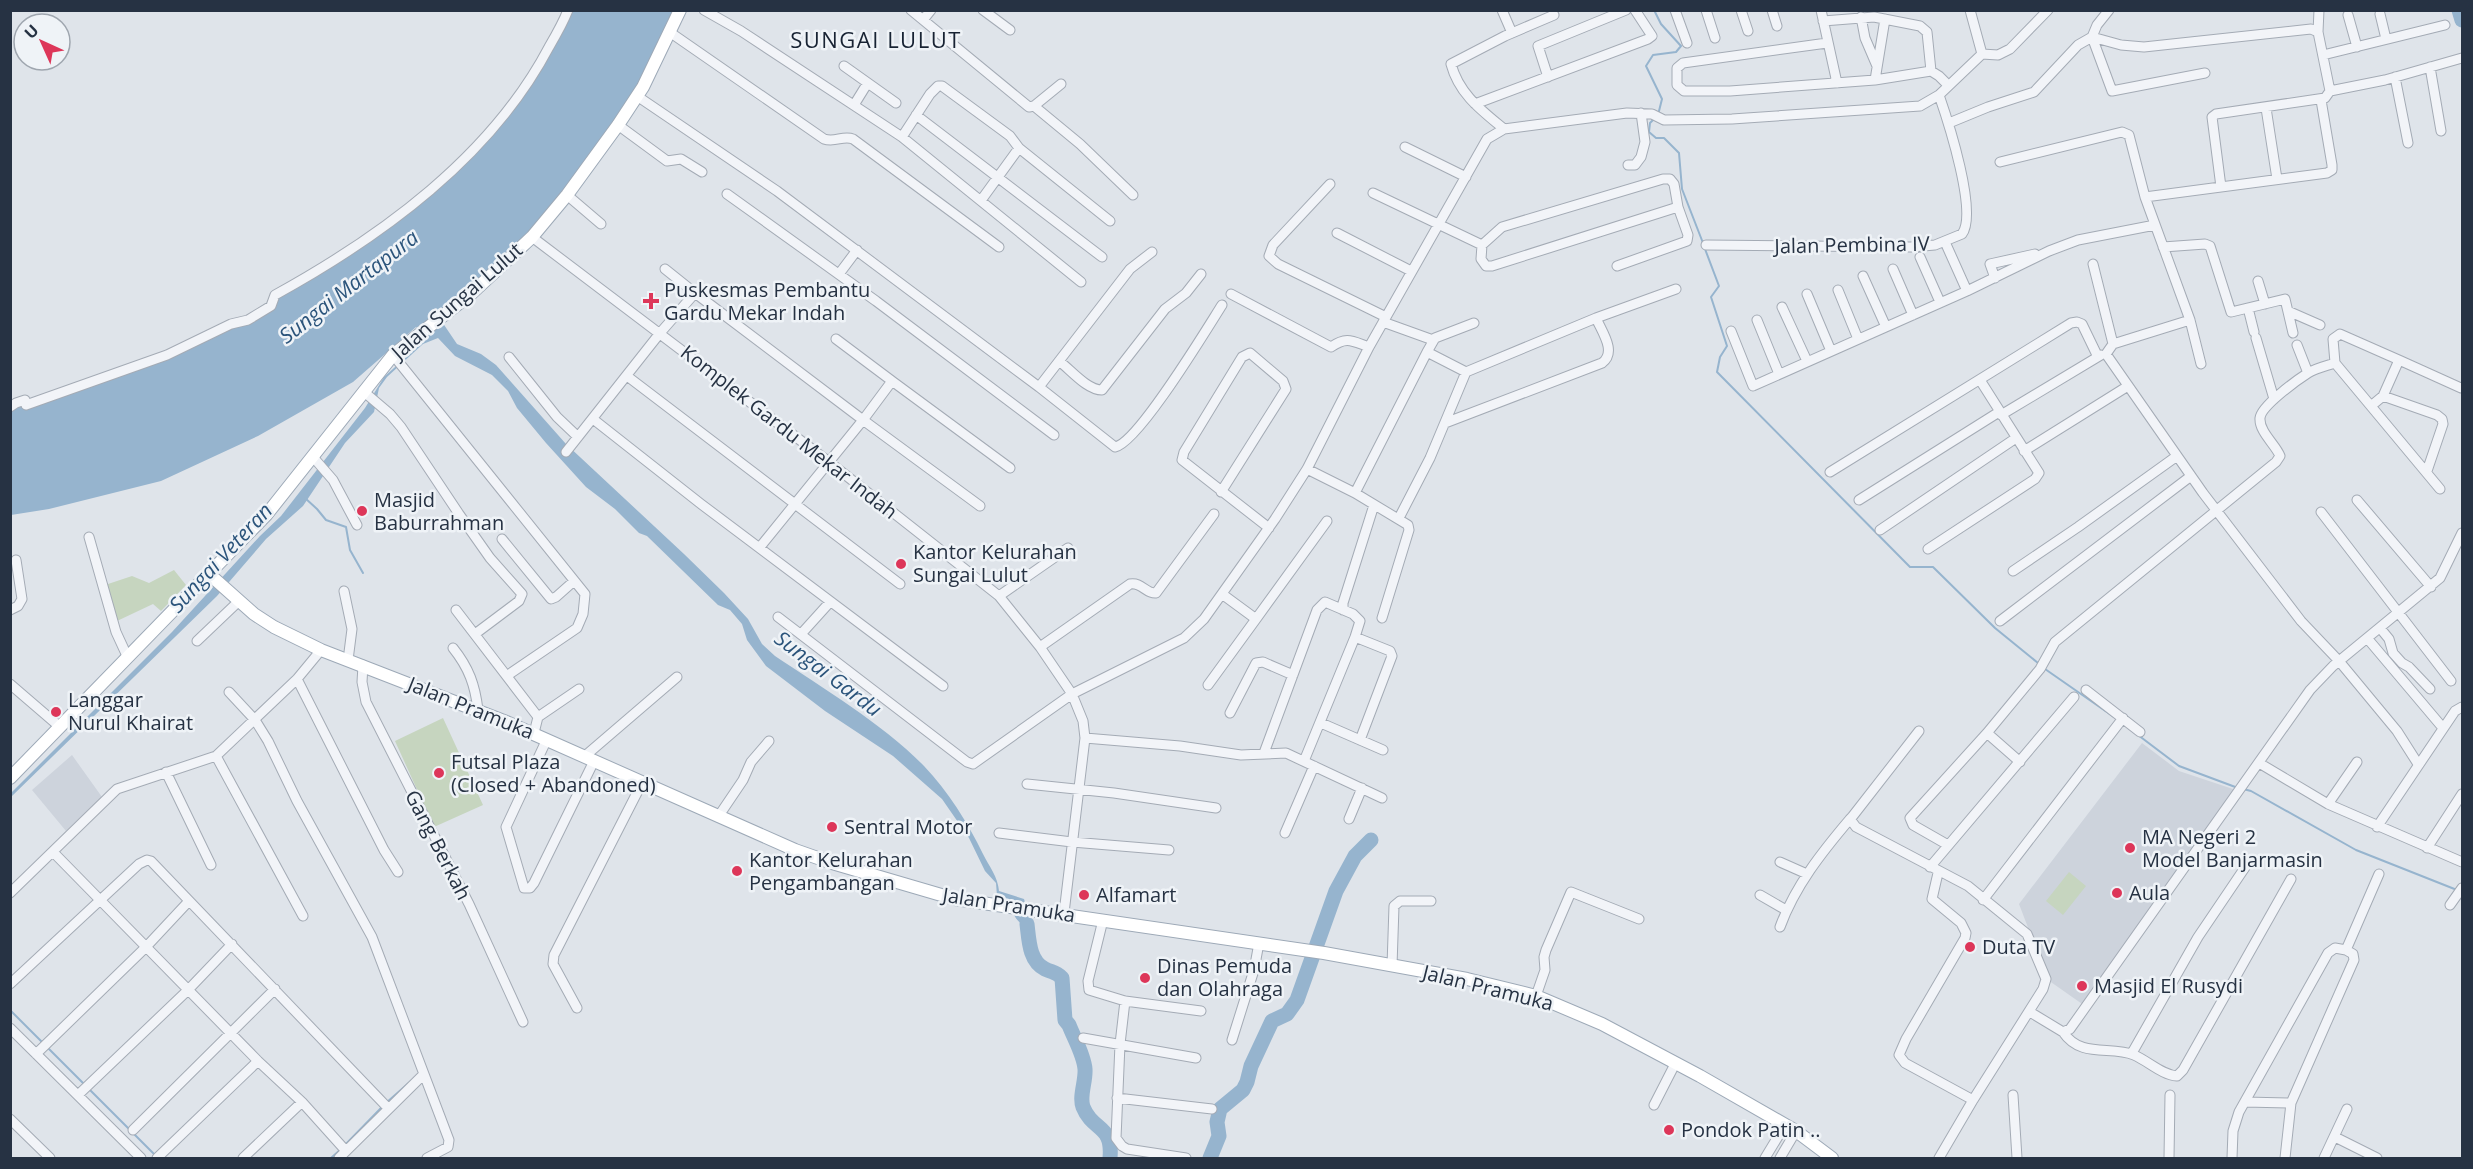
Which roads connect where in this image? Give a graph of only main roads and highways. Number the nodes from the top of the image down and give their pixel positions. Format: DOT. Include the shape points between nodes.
graph roads {
  1 [pos="680,10"];
  2 [pos="217,582"];
  3 [pos="10,778"];
  4 [pos="1832,1158"];
  1 -- 2 [label="main road, Jalan Sungai Lulut" via="637,96 567,195 500,268 412,340 316,460 267,514"];
  2 -- 3 [label="main road, Jalan Sungai Lulut" via="128,658"];
  2 -- 4 [label="main road, Jalan Pramuka" via="274,627 321,650 547,739 795,850 955,899 1324,953 1536,996 1602,1024 1791,1128"];
}
